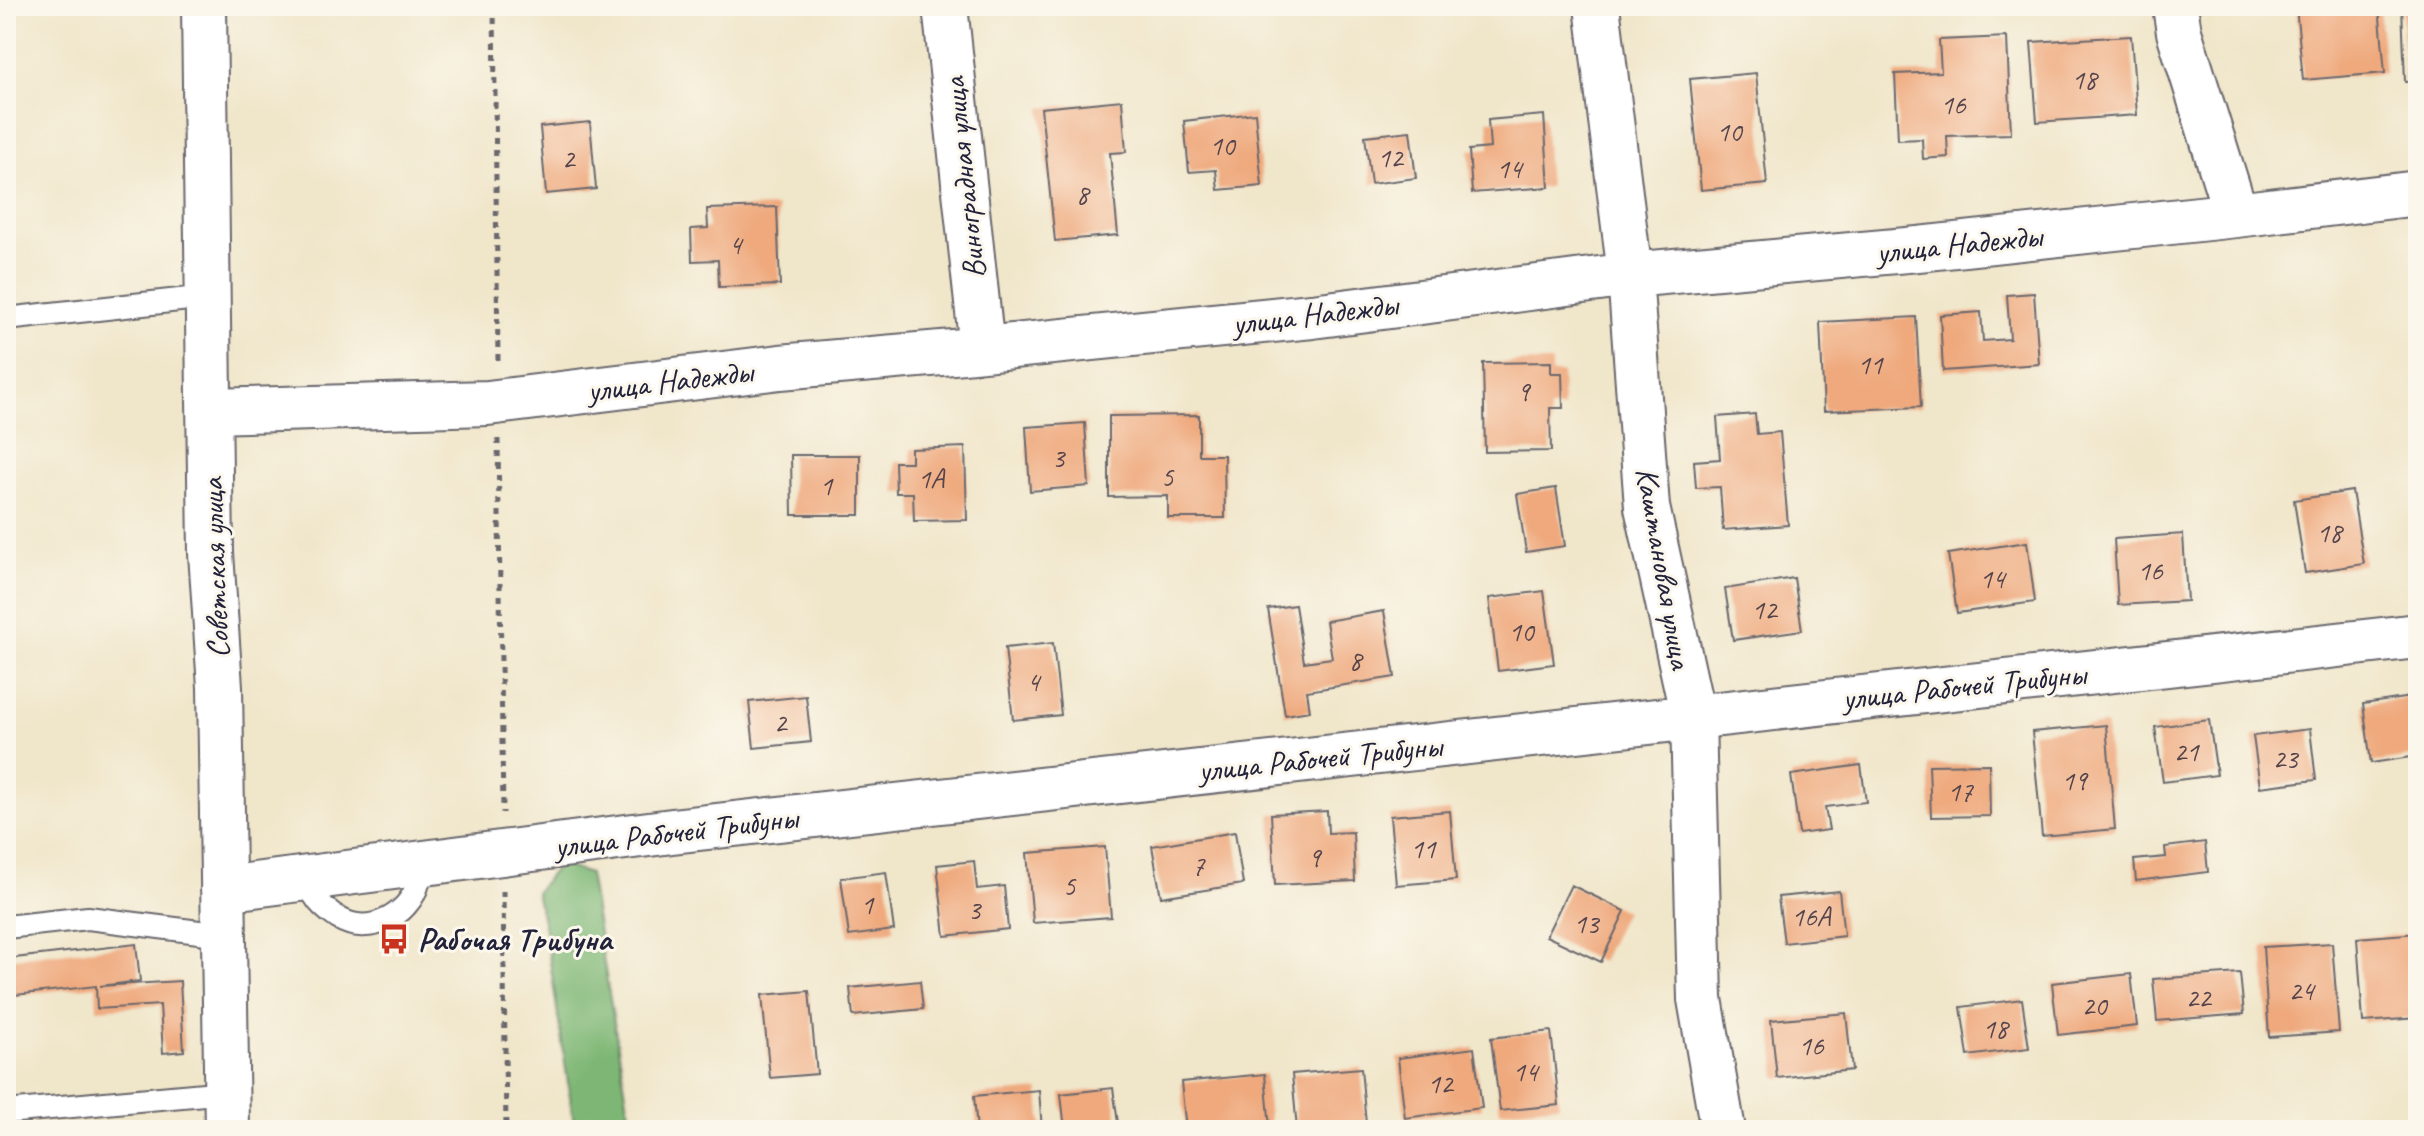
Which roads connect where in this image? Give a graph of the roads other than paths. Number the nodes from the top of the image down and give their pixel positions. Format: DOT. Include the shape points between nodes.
graph roads {
  1 [pos="204,6"];
  2 [pos="945,6"];
  3 [pos="1597,6"];
  4 [pos="2175,6"];
  5 [pos="2418,193"];
  6 [pos="2236,215"];
  7 [pos="1630,275"];
  8 [pos="207,297"];
  9 [pos="6,319"];
  10 [pos="982,349"];
  11 [pos="210,411"];
  12 [pos="2418,636"];
  13 [pos="1693,717"];
  14 [pos="223,889"];
  15 [pos="6,927"];
  16 [pos="223,935"];
  17 [pos="226,1111"];
  18 [pos="6,1112"];
  19 [pos="1723,1130"];
  1 -- 8 [label="street, Советская улица"];
  2 -- 10 [label="street, Виноградная улица"];
  3 -- 7 [label="street, Каштановая улица"];
  4 -- 6 [label="street"];
  5 -- 6 [label="street, улица Надежды"];
  6 -- 7 [label="street, улица Надежды"];
  7 -- 10 [label="street, улица Надежды" via="1312,316"];
  7 -- 13 [label="street, Каштановая улица" via="1647,507"];
  8 -- 9 [label="lane"];
  8 -- 11 [label="street, Советская улица"];
  10 -- 11 [label="street, улица Надежды" via="780,367 498,402"];
  11 -- 14 [label="street, Советская улица"];
  12 -- 13 [label="street, улица Рабочей Трибуны"];
  13 -- 14 [label="street, улица Рабочей Трибуны" via="672,831"];
  13 -- 19 [label="street, Каштановая улица" via="1700,999"];
  14 -- 16 [label="street, Советская улица"];
  15 -- 16 [label="lane" via="88,918"];
  16 -- 17 [label="street, Советская улица"];
  17 -- 18 [label="lane"];
}
